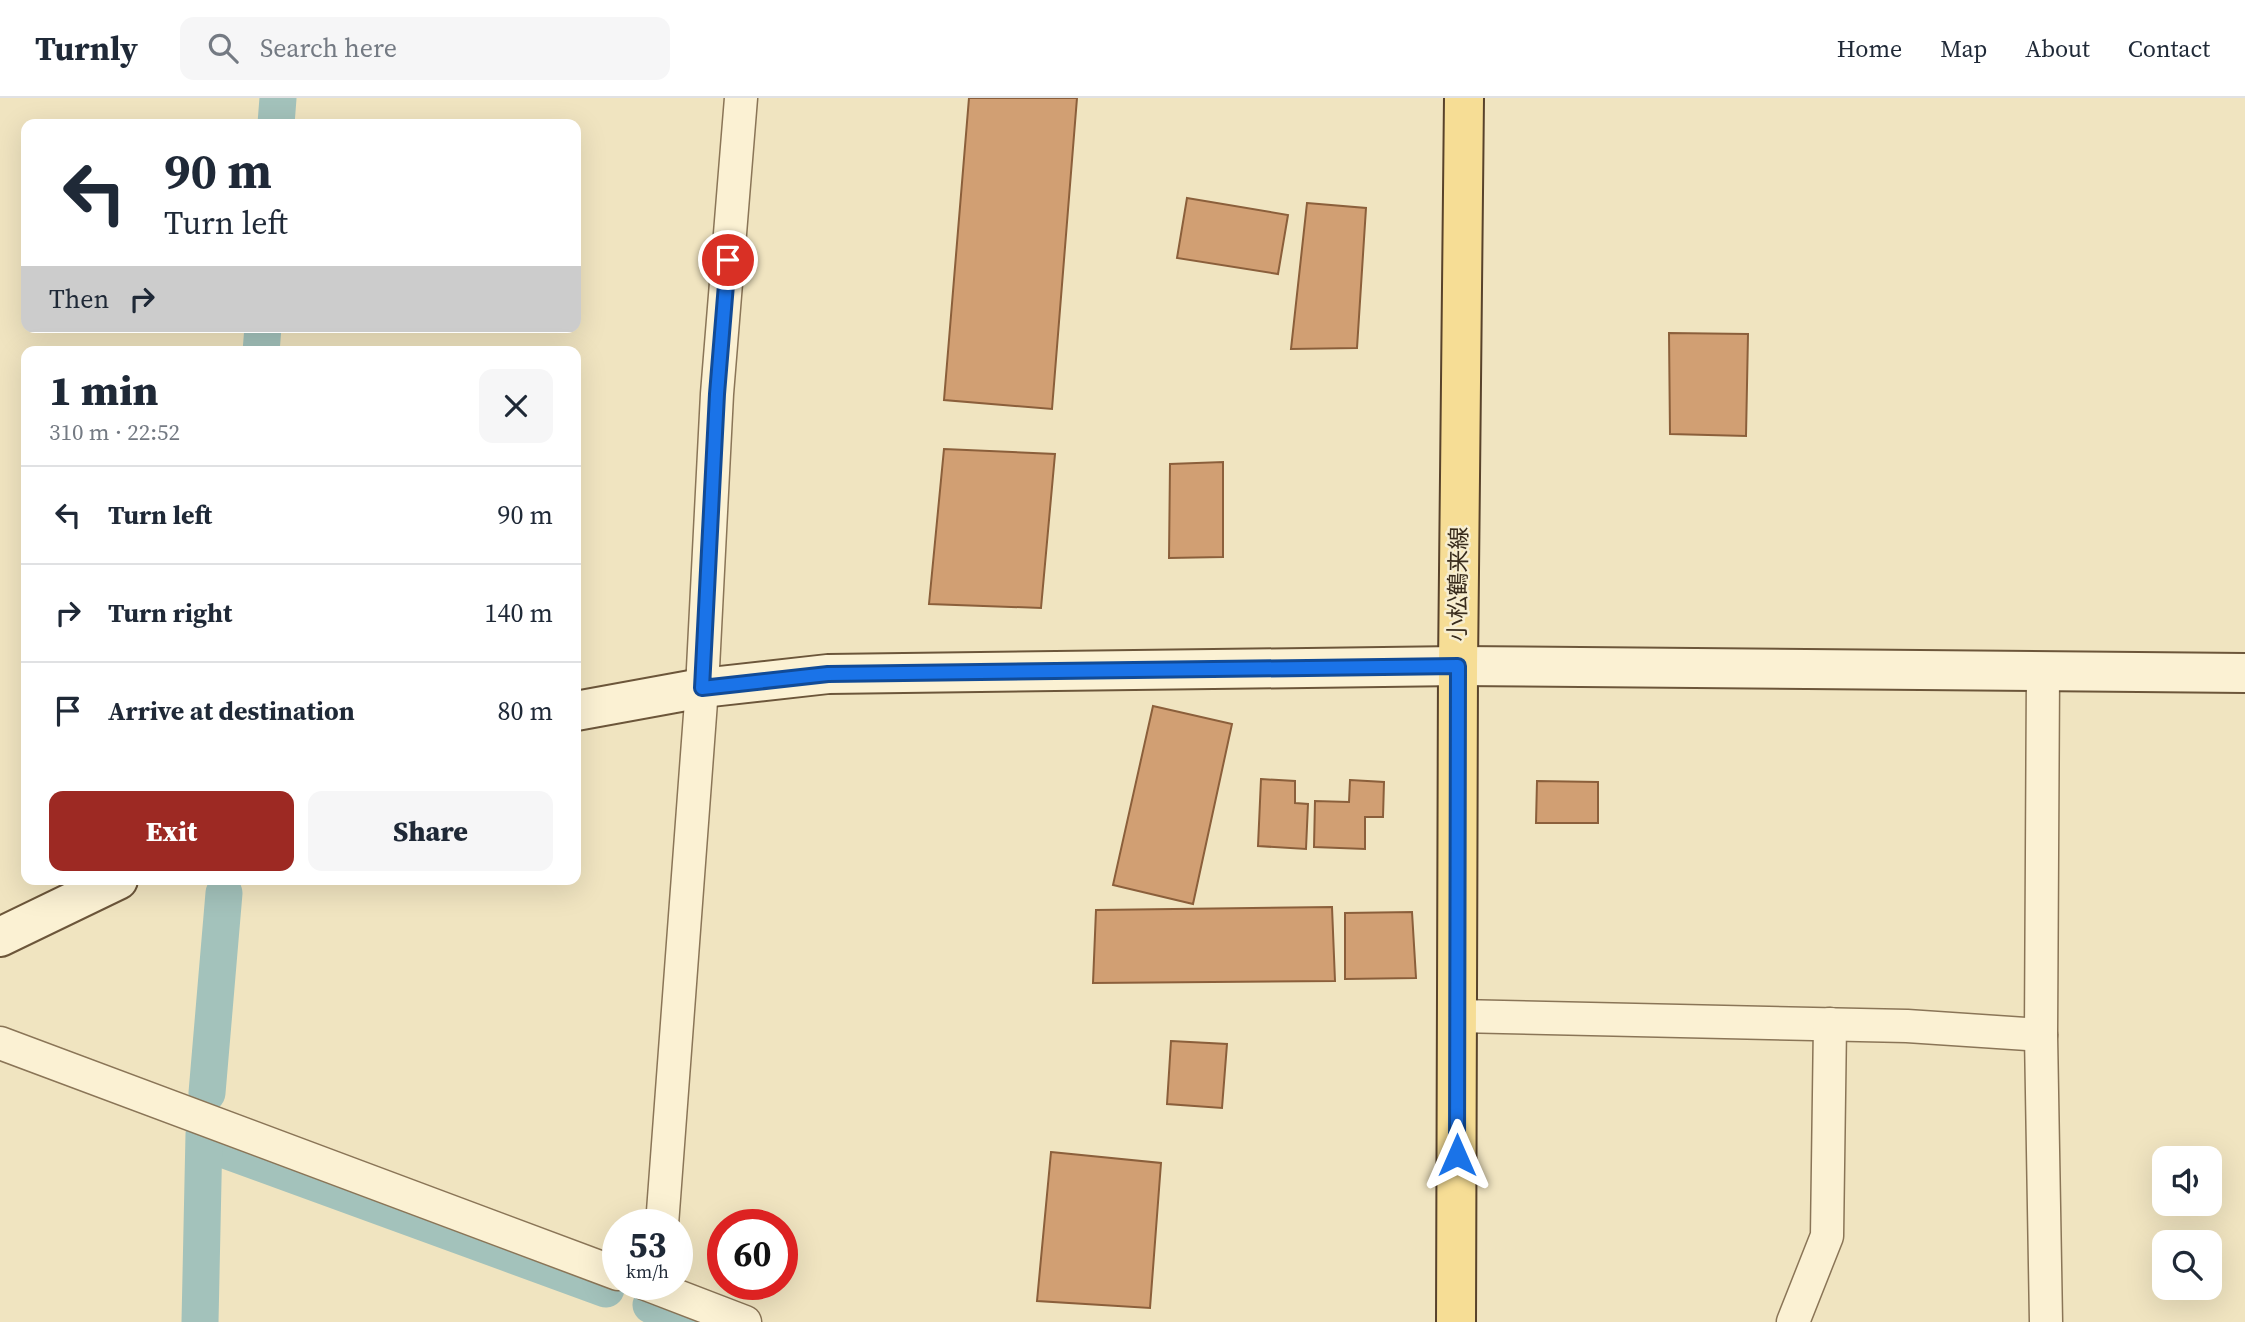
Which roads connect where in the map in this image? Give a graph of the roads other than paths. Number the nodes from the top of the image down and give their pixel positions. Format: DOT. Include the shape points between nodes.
graph roads {
  1 [pos="741,98"];
  2 [pos="1464,98"];
  3 [pos="1458,666"];
  4 [pos="2043,673"];
  5 [pos="2245,673"];
  6 [pos="702,688"];
  7 [pos="581,710"];
  8 [pos="108,885"];
  9 [pos="0,937"];
  10 [pos="1457,1016"];
  11 [pos="1830,1024"];
  12 [pos="2041,1035"];
  13 [pos="0,1043"];
  14 [pos="664,1209"];
  15 [pos="602,1268"];
  16 [pos="689,1300"];
  17 [pos="745,1322"];
  18 [pos="1456,1322"];
  19 [pos="1793,1322"];
  20 [pos="2046,1322"];
  1 -- 6 [label="street" via="717,394"];
  2 -- 3 [label="main road, 小松鶴来線"];
  3 -- 4 [label="street"];
  3 -- 6 [label="street" via="828,674"];
  3 -- 10 [label="main road, 小松鶴来線"];
  4 -- 5 [label="street"];
  4 -- 12 [label="street"];
  6 -- 7 [label="street"];
  6 -- 14 [label="street"];
  8 -- 9 [label="street"];
  10 -- 11 [label="street"];
  10 -- 18 [label="main road, 小松鶴来線"];
  11 -- 12 [label="street"];
  11 -- 19 [label="street" via="1827,1236"];
  12 -- 20 [label="street"];
  13 -- 15 [label="street"];
  16 -- 17 [label="street"];
}
